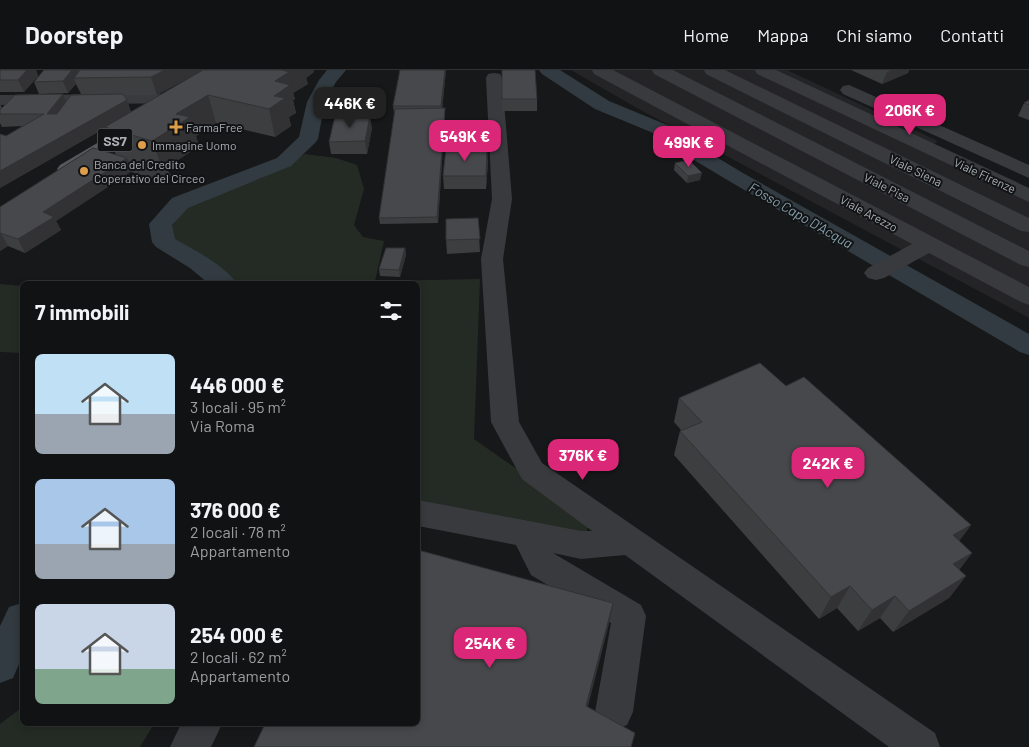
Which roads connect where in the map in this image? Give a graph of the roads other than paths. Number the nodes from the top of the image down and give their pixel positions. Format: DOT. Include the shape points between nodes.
graph roads {
  1 [pos="600,70"];
  2 [pos="660,70"];
  3 [pos="712,70"];
  4 [pos="763,70"];
  5 [pos="494,78"];
  6 [pos="832,82"];
  7 [pos="805,90"];
  8 [pos="190,95"];
  9 [pos="0,100"];
  10 [pos="776,102"];
  11 [pos="745,114"];
  12 [pos="710,128"];
  13 [pos="91,154"];
  14 [pos="995,156"];
  15 [pos="968,167"];
  16 [pos="1029,172"];
  17 [pos="161,175"];
  18 [pos="50,180"];
  19 [pos="937,181"];
  20 [pos="1029,196"];
  21 [pos="908,198"];
  22 [pos="1029,226"];
  23 [pos="919,249"];
  24 [pos="1029,260"];
  25 [pos="876,273"];
  26 [pos="1029,297"];
  27 [pos="420,513"];
  28 [pos="526,534"];
  29 [pos="631,542"];
  30 [pos="614,712"];
  31 [pos="202,726"];
  32 [pos="189,747"];
  33 [pos="921,747"];
  1 -- 12 [label="street, Viale Arezzo"];
  2 -- 11 [label="street, Viale Pisa"];
  3 -- 10 [label="street, Viale Siena"];
  4 -- 7 [label="street, Viale Firenze"];
  5 -- 29 [label="street" via="502,199 492,259 505,422 532,472"];
  6 -- 14 [label="street"];
  7 -- 10 [label="street"];
  7 -- 15 [label="street, Viale Firenze"];
  8 -- 9 [label="street"];
  8 -- 13 [label="main road, SS7"];
  10 -- 11 [label="street"];
  10 -- 19 [label="street, Viale Siena"];
  11 -- 12 [label="street"];
  11 -- 21 [label="street, Viale Pisa"];
  12 -- 23 [label="street, Viale Arezzo"];
  13 -- 17 [label="street"];
  13 -- 18 [label="main road, SS7"];
  14 -- 15 [label="street"];
  14 -- 16 [label="street"];
  15 -- 19 [label="street"];
  15 -- 20 [label="street, Viale Firenze"];
  19 -- 21 [label="street"];
  19 -- 22 [label="street, Viale Siena"];
  21 -- 24 [label="street, Viale Pisa"];
  23 -- 25 [label="street"];
  23 -- 26 [label="street, Viale Arezzo"];
  27 -- 28 [label="street"];
  28 -- 29 [label="street" via="582,545"];
  28 -- 30 [label="street" via="543,565 629,616"];
  29 -- 33 [label="street"];
  31 -- 32 [label="street"];
}
